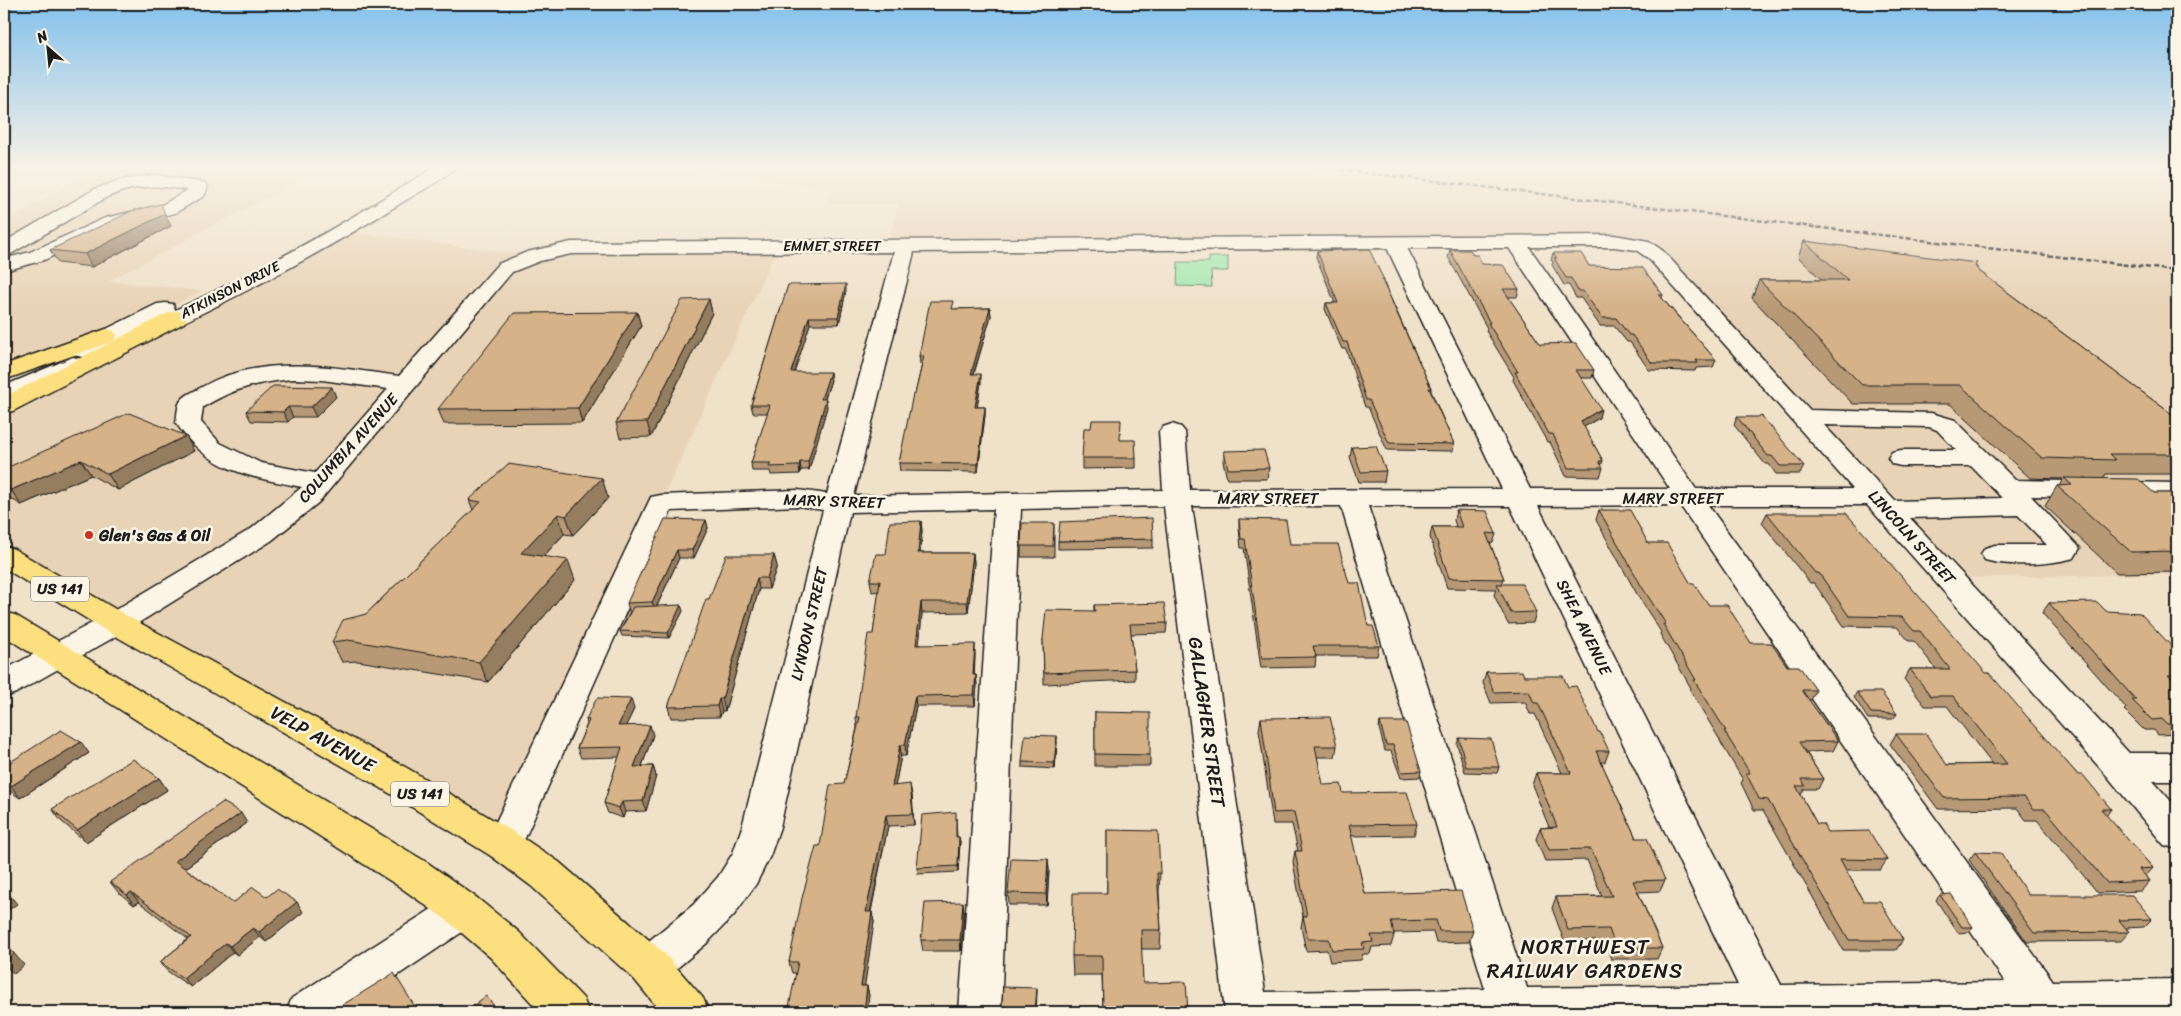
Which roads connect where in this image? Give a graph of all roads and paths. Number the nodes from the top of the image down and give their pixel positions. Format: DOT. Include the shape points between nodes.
graph roads {
  1 [pos="66,213"];
  2 [pos="149,213"];
  3 [pos="349,213"];
  4 [pos="371,213"];
  5 [pos="1394,242"];
  6 [pos="1515,242"];
  7 [pos="906,245"];
  8 [pos="1642,245"];
  9 [pos="4,250"];
  10 [pos="534,256"];
  11 [pos="4,265"];
  12 [pos="176,318"];
  13 [pos="126,329"];
  14 [pos="4,373"];
  15 [pos="4,383"];
  16 [pos="405,384"];
  17 [pos="4,395"];
  18 [pos="4,406"];
  19 [pos="1804,417"];
  20 [pos="1172,432"];
  21 [pos="1901,458"];
  22 [pos="1979,458"];
  23 [pos="320,482"];
  24 [pos="2173,490"];
  25 [pos="2018,497"];
  26 [pos="1177,498"];
  27 [pos="1352,498"];
  28 [pos="1689,498"];
  29 [pos="1520,499"];
  30 [pos="1008,500"];
  31 [pos="1882,503"];
  32 [pos="838,504"];
  33 [pos="1995,554"];
  34 [pos="4,555"];
  35 [pos="4,622"];
  36 [pos="116,623"];
  37 [pos="57,656"];
  38 [pos="4,685"];
  39 [pos="2177,767"];
  40 [pos="2120,768"];
  41 [pos="2177,834"];
  42 [pos="504,845"];
  43 [pos="463,910"];
  44 [pos="649,966"];
  45 [pos="2177,998"];
  46 [pos="2046,1006"];
  47 [pos="1771,1008"];
  48 [pos="1512,1010"];
  49 [pos="307,1012"];
  50 [pos="568,1012"];
  51 [pos="688,1012"];
  52 [pos="980,1012"];
  53 [pos="1246,1012"];
  1 -- 9 [label="street"];
  2 -- 11 [label="street" via="112,222 37,256"];
  3 -- 13 [label="street, ATKINSON DRIVE"];
  4 -- 12 [label="street, ATKINSON DRIVE" via="306,252"];
  5 -- 6 [label="street, EMMET STREET"];
  5 -- 7 [label="street, EMMET STREET"];
  5 -- 29 [label="street, SHEA AVENUE"];
  6 -- 8 [label="street, EMMET STREET" via="1614,241"];
  6 -- 28 [label="street"];
  7 -- 10 [label="street, EMMET STREET" via="571,248"];
  7 -- 32 [label="street, LYNDON STREET"];
  8 -- 19 [label="street, LINCOLN STREET" via="1656,254"];
  10 -- 16 [label="street, COLUMBIA AVENUE" via="505,268"];
  12 -- 17 [label="street, ATKINSON DRIVE"];
  12 -- 18 [label="main road"];
  13 -- 14 [label="main road"];
  13 -- 15 [label="street, ATKINSON DRIVE"];
  16 -- 23 [label="street, COLUMBIA AVENUE"];
  16 -- 23 [label="street" via="294,372 254,375 210,390 191,404 188,423 211,448 254,470"];
  19 -- 22 [label="street" via="1932,420 1946,425"];
  19 -- 31 [label="street, LINCOLN STREET"];
  20 -- 26 [label="street, GALLAGHER STREET"];
  21 -- 22 [label="street"];
  22 -- 25 [label="street"];
  23 -- 36 [label="street, COLUMBIA AVENUE" via="309,496 261,535"];
  24 -- 25 [label="street, MARY STREET"];
  25 -- 31 [label="street, MARY STREET"];
  25 -- 33 [label="street" via="2066,548 2064,552 2054,554"];
  26 -- 27 [label="street, MARY STREET"];
  26 -- 30 [label="street, MARY STREET"];
  26 -- 53 [label="street, GALLAGHER STREET"];
  27 -- 29 [label="street, MARY STREET"];
  27 -- 48 [label="street"];
  28 -- 29 [label="street, MARY STREET"];
  28 -- 31 [label="street, MARY STREET"];
  28 -- 46 [label="street"];
  29 -- 47 [label="street, SHEA AVENUE"];
  30 -- 32 [label="street, MARY STREET"];
  30 -- 52 [label="street"];
  31 -- 40 [label="street, LINCOLN STREET"];
  32 -- 42 [label="street, MARY STREET" via="798,498 661,503"];
  32 -- 44 [label="street, LYNDON STREET" via="761,827 750,857 737,882 711,912"];
  34 -- 36 [label="main road, VELP AVENUE / US 141"];
  35 -- 37 [label="main road"];
  36 -- 37 [label="street, COLUMBIA AVENUE"];
  36 -- 42 [label="main road, VELP AVENUE / US 141" via="394,778"];
  37 -- 38 [label="street, COLUMBIA AVENUE"];
  37 -- 43 [label="main road" via="414,875"];
  39 -- 40 [label="street"];
  40 -- 41 [label="street, LINCOLN STREET"];
  42 -- 44 [label="main road, VELP AVENUE / US 141" via="545,874"];
  43 -- 49 [label="street"];
  43 -- 50 [label="main road" via="505,945"];
  44 -- 51 [label="main road, VELP AVENUE / US 141"];
  45 -- 46 [label="street"];
  46 -- 47 [label="street"];
  47 -- 48 [label="street"];
  48 -- 53 [label="street"];
}
